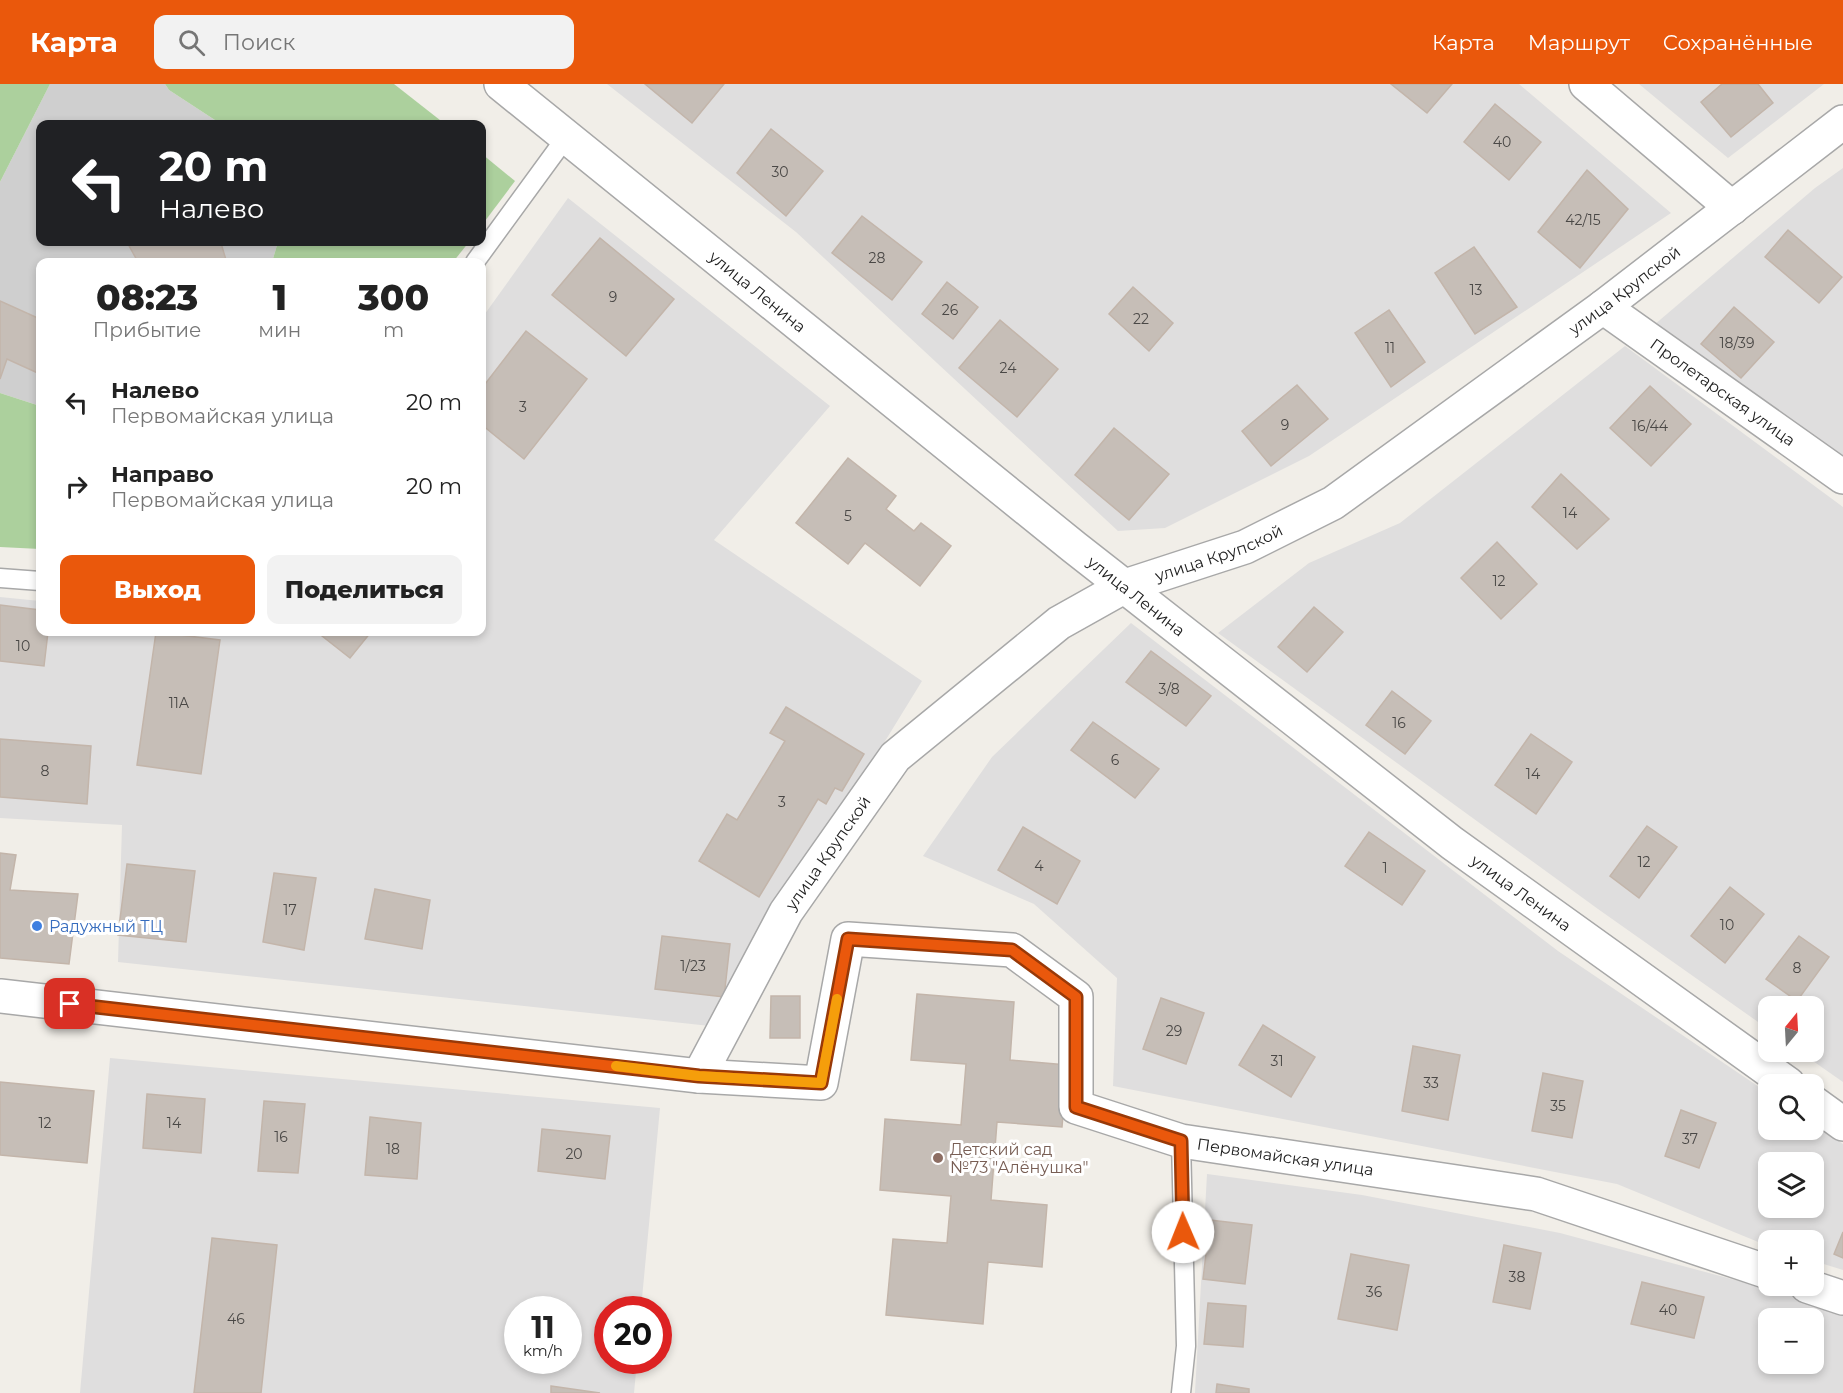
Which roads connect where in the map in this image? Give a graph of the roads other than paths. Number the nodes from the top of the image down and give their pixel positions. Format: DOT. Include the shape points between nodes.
graph roads {
  1 [pos="501,84"];
  2 [pos="1586,84"];
  3 [pos="1843,122"];
  4 [pos="567,136"];
  5 [pos="1732,208"];
  6 [pos="478,258"];
  7 [pos="1603,307"];
  8 [pos="1843,477"];
  9 [pos="0,578"];
  10 [pos="36,581"];
  11 [pos="1125,586"];
  12 [pos="0,996"];
  13 [pos="1774,1074"];
  14 [pos="699,1076"];
  15 [pos="1824,1110"];
  16 [pos="1843,1124"];
  17 [pos="1181,1141"];
  18 [pos="1758,1269"];
  19 [pos="1824,1292"];
  20 [pos="1843,1298"];
  21 [pos="1181,1393"];
  1 -- 4 [label="street, улица Ленина"];
  2 -- 5 [label="street"];
  3 -- 5 [label="street, улица Крупской"];
  4 -- 6 [label="lane"];
  4 -- 11 [label="street, улица Ленина"];
  5 -- 7 [label="street, улица Крупской"];
  7 -- 8 [label="street, Пролетарская улица"];
  7 -- 11 [label="street, улица Крупской" via="1333,503 1245,547"];
  9 -- 10 [label="lane"];
  11 -- 13 [label="street, улица Ленина" via="1452,843"];
  11 -- 14 [label="street, улица Крупской" via="1059,623 895,757 786,912"];
  12 -- 14 [label="street, Первомайская улица"];
  14 -- 17 [label="street, Первомайская улица" via="821,1083 848,939 1012,950 1076,997 1076,1107"];
  15 -- 16 [label="street"];
  17 -- 18 [label="street, Первомайская улица" via="1536,1194"];
  17 -- 21 [label="lane" via="1186,1346"];
  19 -- 20 [label="street"];
}
